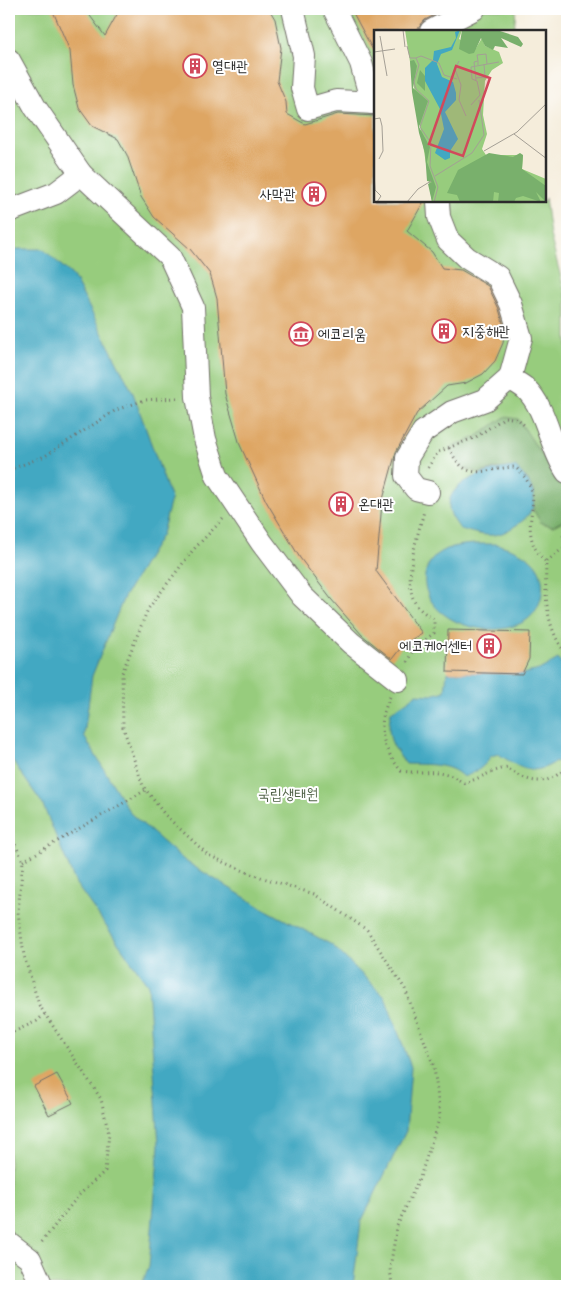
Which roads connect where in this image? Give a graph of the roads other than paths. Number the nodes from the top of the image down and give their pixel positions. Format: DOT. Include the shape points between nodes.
graph roads {
  1 [pos="293,9"];
  2 [pos="334,9"];
  3 [pos="474,9"];
  4 [pos="433,30"];
  5 [pos="9,60"];
  6 [pos="369,64"];
  7 [pos="373,103"];
  8 [pos="82,174"];
  9 [pos="438,202"];
  10 [pos="9,211"];
  11 [pos="510,378"];
  12 [pos="567,472"];
  13 [pos="428,492"];
  14 [pos="398,680"];
  15 [pos="9,1243"];
  16 [pos="42,1286"];
  1 -- 7 [label="street" via="304,56 302,88 308,109 336,101"];
  2 -- 6 [label="street"];
  3 -- 4 [label="street"];
  5 -- 8 [label="street" via="36,107"];
  6 -- 7 [label="street"];
  8 -- 10 [label="street" via="56,192"];
  8 -- 14 [label="street" via="170,257 193,307 197,397 205,439 217,476 302,596 351,643"];
  9 -- 11 [label="street" via="439,217 448,240 467,258 498,277 512,304 521,338"];
  11 -- 12 [label="street" via="526,389 539,406 550,441"];
  11 -- 13 [label="street" via="485,400 452,412 423,432 407,458 406,476 416,489"];
  15 -- 16 [label="street" via="30,1259"];
}
